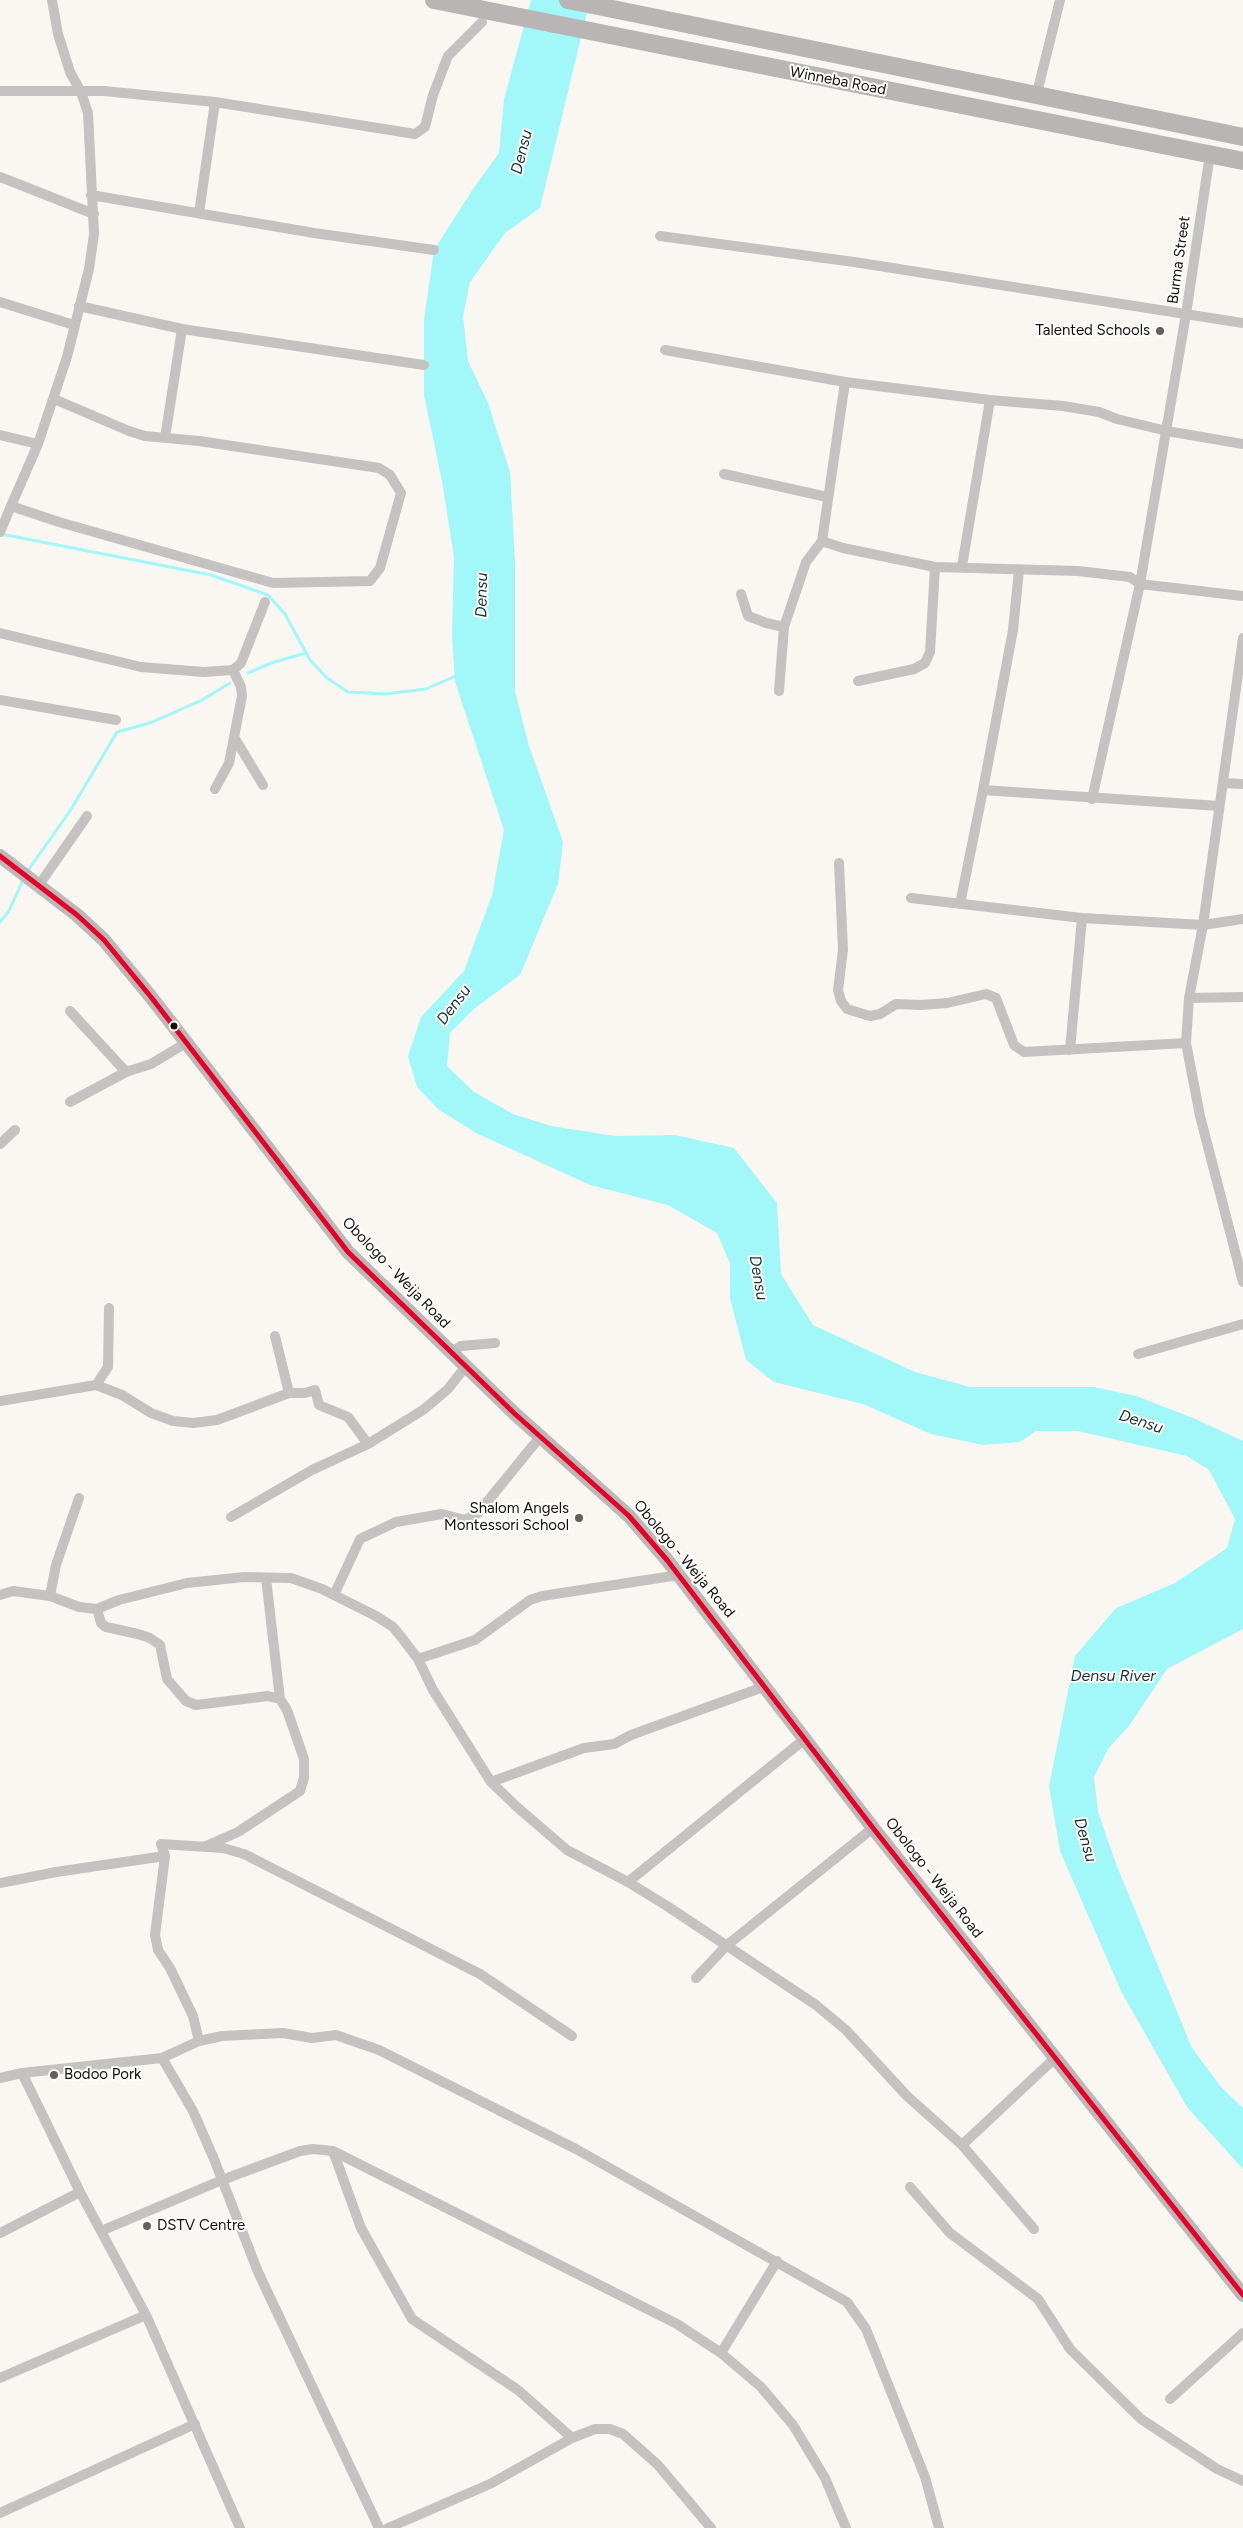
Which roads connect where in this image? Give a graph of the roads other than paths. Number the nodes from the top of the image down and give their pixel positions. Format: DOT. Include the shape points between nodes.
graph roads {
  1 [pos="52,0"];
  2 [pos="434,0"];
  3 [pos="568,0"];
  4 [pos="1060,0"];
  5 [pos="482,22"];
  6 [pos="0,91"];
  7 [pos="81,92"];
  8 [pos="1037,93"];
  9 [pos="215,102"];
  10 [pos="1243,137"];
  11 [pos="1210,154"];
  12 [pos="1243,160"];
  13 [pos="0,177"];
  14 [pos="91,194"];
  15 [pos="199,213"];
  16 [pos="94,214"];
  17 [pos="660,236"];
  18 [pos="434,250"];
  19 [pos="0,302"];
  20 [pos="79,306"];
  21 [pos="1186,314"];
  22 [pos="1243,323"];
  23 [pos="74,325"];
  24 [pos="182,330"];
  25 [pos="665,350"];
  26 [pos="424,364"];
  27 [pos="845,382"];
  28 [pos="54,399"];
  29 [pos="990,400"];
  30 [pos="1167,431"];
  31 [pos="0,435"];
  32 [pos="165,438"];
  33 [pos="38,444"];
  34 [pos="1243,444"];
  35 [pos="724,474"];
  36 [pos="827,496"];
  37 [pos="11,506"];
  38 [pos="2,528"];
  39 [pos="822,541"];
  40 [pos="962,566"];
  41 [pos="935,567"];
  42 [pos="1019,570"];
  43 [pos="1140,584"];
  44 [pos="741,594"];
  45 [pos="1243,596"];
  46 [pos="265,602"];
  47 [pos="784,627"];
  48 [pos="0,632"];
  49 [pos="1243,638"];
  50 [pos="233,670"];
  51 [pos="858,681"];
  52 [pos="780,691"];
  53 [pos="0,700"];
  54 [pos="116,720"];
  55 [pos="234,737"];
  56 [pos="1223,783"];
  57 [pos="1243,784"];
  58 [pos="263,785"];
  59 [pos="215,789"];
  60 [pos="983,790"];
  61 [pos="1092,799"];
  62 [pos="1219,806"];
  63 [pos="87,816"];
  64 [pos="0,856"];
  65 [pos="839,863"];
  66 [pos="38,885"];
  67 [pos="911,898"];
  68 [pos="960,904"];
  69 [pos="1082,918"];
  70 [pos="1243,919"];
  71 [pos="1203,925"];
  72 [pos="1243,997"];
  73 [pos="1189,998"];
  74 [pos="70,1011"];
  75 [pos="186,1043"];
  76 [pos="1186,1043"];
  77 [pos="1070,1050"];
  78 [pos="126,1072"];
  79 [pos="70,1102"];
  80 [pos="15,1130"];
  81 [pos="0,1144"];
  82 [pos="1243,1282"];
  83 [pos="109,1308"];
  84 [pos="1243,1324"];
  85 [pos="275,1336"];
  86 [pos="495,1344"];
  87 [pos="450,1352"];
  88 [pos="1138,1354"];
  89 [pos="466,1366"];
  90 [pos="96,1385"];
  91 [pos="289,1393"];
  92 [pos="0,1401"];
  93 [pos="540,1437"];
  94 [pos="368,1444"];
  95 [pos="79,1498"];
  96 [pos="231,1517"];
  97 [pos="679,1575"];
  98 [pos="266,1578"];
  99 [pos="0,1595"];
  100 [pos="334,1595"];
  101 [pos="50,1596"];
  102 [pos="97,1609"];
  103 [pos="418,1660"];
  104 [pos="766,1686"];
  105 [pos="280,1699"];
  106 [pos="806,1738"];
  107 [pos="491,1782"];
  108 [pos="873,1828"];
  109 [pos="203,1847"];
  110 [pos="165,1856"];
  111 [pos="628,1882"];
  112 [pos="0,1883"];
  113 [pos="726,1946"];
  114 [pos="696,1978"];
  115 [pos="572,2036"];
  116 [pos="200,2041"];
  117 [pos="162,2058"];
  118 [pos="1055,2058"];
  119 [pos="22,2073"];
  120 [pos="0,2078"];
  121 [pos="962,2144"];
  122 [pos="333,2151"];
  123 [pos="222,2180"];
  124 [pos="910,2187"];
  125 [pos="80,2192"];
  126 [pos="1034,2229"];
  127 [pos="101,2231"];
  128 [pos="0,2233"];
  129 [pos="777,2261"];
  130 [pos="1243,2296"];
  131 [pos="146,2315"];
  132 [pos="1243,2333"];
  133 [pos="721,2353"];
  134 [pos="0,2378"];
  135 [pos="1170,2399"];
  136 [pos="195,2424"];
  137 [pos="572,2438"];
  138 [pos="1243,2481"];
  139 [pos="0,2513"];
  140 [pos="709,2527"];
  141 [pos="240,2528"];
  142 [pos="379,2528"];
  143 [pos="388,2528"];
  144 [pos="846,2528"];
  145 [pos="939,2528"];
  1 -- 7 [label="street" via="58,34 70,72"];
  2 -- 11 [label="highway, Winneba Road"];
  3 -- 8 [label="highway, Winneba Road"];
  4 -- 8 [label="street"];
  5 -- 9 [label="street" via="448,56 425,127 415,134"];
  6 -- 7 [label="street"];
  7 -- 9 [label="street" via="104,91"];
  7 -- 14 [label="street" via="92,143"];
  8 -- 10 [label="highway, Winneba Road"];
  9 -- 15 [label="street"];
  11 -- 12 [label="highway, Winneba Road"];
  11 -- 21 [label="street, Burma Street"];
  13 -- 16 [label="street"];
  14 -- 15 [label="street"];
  14 -- 16 [label="street"];
  15 -- 18 [label="street"];
  16 -- 20 [label="street" via="92,251"];
  17 -- 21 [label="street" via="854,262"];
  19 -- 23 [label="street"];
  20 -- 23 [label="street"];
  20 -- 24 [label="street"];
  21 -- 22 [label="street"];
  21 -- 30 [label="street, Burma Street"];
  23 -- 28 [label="street"];
  24 -- 26 [label="street"];
  24 -- 32 [label="street"];
  25 -- 27 [label="street"];
  27 -- 29 [label="street"];
  27 -- 36 [label="street"];
  28 -- 32 [label="street" via="128,431"];
  28 -- 33 [label="street"];
  29 -- 30 [label="street" via="1099,412 1117,420"];
  29 -- 40 [label="street"];
  30 -- 34 [label="street"];
  30 -- 43 [label="street, Burma Street"];
  31 -- 33 [label="street"];
  32 -- 37 [label="street" via="379,468 390,475 401,493 380,568 370,581 273,583"];
  33 -- 37 [label="street"];
  35 -- 36 [label="street"];
  36 -- 39 [label="street"];
  37 -- 38 [label="street"];
  39 -- 41 [label="street"];
  39 -- 47 [label="street" via="806,562"];
  40 -- 41 [label="street"];
  40 -- 42 [label="street"];
  41 -- 51 [label="street" via="930,652 925,663 914,669"];
  42 -- 43 [label="street" via="1108,574 1130,578"];
  42 -- 60 [label="street" via="1013,630"];
  43 -- 45 [label="street"];
  43 -- 61 [label="street, Burma Street"];
  44 -- 47 [label="street" via="748,616"];
  46 -- 50 [label="street" via="241,663"];
  47 -- 52 [label="street"];
  48 -- 50 [label="street" via="141,667 204,672"];
  49 -- 56 [label="street"];
  50 -- 55 [label="street" via="242,696"];
  53 -- 54 [label="street"];
  55 -- 58 [label="street"];
  55 -- 59 [label="street" via="229,763"];
  56 -- 57 [label="street"];
  56 -- 62 [label="street"];
  60 -- 61 [label="street"];
  60 -- 68 [label="street"];
  61 -- 62 [label="street"];
  62 -- 71 [label="street"];
  63 -- 66 [label="street"];
  64 -- 66 [label="street, Obologo - Weija Road"];
  65 -- 77 [label="street" via="843,950 838,990 847,1008 870,1016 896,1004 921,1005 986,994 996,998 1014,1045 1024,1052"];
  66 -- 75 [label="street, Obologo - Weija Road" via="104,940"];
  67 -- 68 [label="street"];
  68 -- 69 [label="street"];
  69 -- 71 [label="street"];
  69 -- 77 [label="street"];
  70 -- 71 [label="street"];
  71 -- 73 [label="street"];
  72 -- 73 [label="street"];
  73 -- 76 [label="street"];
  74 -- 78 [label="street"];
  75 -- 78 [label="street" via="150,1064"];
  75 -- 87 [label="street, Obologo - Weija Road" via="348,1252"];
  76 -- 77 [label="street"];
  76 -- 82 [label="street" via="1200,1116"];
  78 -- 79 [label="street"];
  80 -- 81 [label="street"];
  83 -- 90 [label="street" via="108,1367"];
  84 -- 88 [label="street"];
  85 -- 91 [label="street"];
  86 -- 87 [label="street" via="461,1346"];
  87 -- 89 [label="street, Obologo - Weija Road"];
  89 -- 93 [label="street, Obologo - Weija Road"];
  89 -- 94 [label="street" via="435,1402"];
  90 -- 91 [label="street" via="122,1395 151,1413 173,1421 194,1422 217,1420"];
  90 -- 92 [label="street"];
  91 -- 94 [label="street" via="315,1390 319,1404 348,1417"];
  93 -- 97 [label="street, Obologo - Weija Road" via="629,1516"];
  93 -- 100 [label="street" via="478,1513 465,1520 442,1514 396,1522 360,1539"];
  94 -- 96 [label="street" via="312,1470"];
  95 -- 101 [label="street" via="56,1565"];
  97 -- 103 [label="street" via="542,1596 530,1600 475,1640"];
  97 -- 104 [label="street, Obologo - Weija Road"];
  98 -- 100 [label="street" via="291,1578"];
  98 -- 102 [label="street" via="187,1583 119,1600"];
  98 -- 105 [label="street"];
  99 -- 101 [label="street" via="13,1591"];
  100 -- 103 [label="street" via="393,1627"];
  101 -- 102 [label="street" via="79,1607"];
  102 -- 105 [label="street" via="106,1627 150,1638 160,1645 167,1679 186,1702 196,1705 268,1696"];
  103 -- 107 [label="street" via="433,1690"];
  104 -- 106 [label="street, Obologo - Weija Road"];
  104 -- 107 [label="street" via="614,1744 584,1748"];
  105 -- 109 [label="street" via="304,1759 300,1791 238,1832"];
  106 -- 108 [label="street, Obologo - Weija Road"];
  106 -- 111 [label="street"];
  107 -- 111 [label="street" via="567,1850"];
  108 -- 113 [label="street"];
  108 -- 118 [label="street, Obologo - Weija Road"];
  109 -- 110 [label="street" via="161,1844"];
  109 -- 115 [label="street" via="224,1848 244,1854 376,1920 480,1974"];
  110 -- 112 [label="street"];
  110 -- 116 [label="street" via="155,1935 158,1950 193,2016"];
  111 -- 113 [label="street"];
  113 -- 114 [label="street"];
  113 -- 121 [label="street" via="846,2030 907,2096"];
  116 -- 117 [label="street"];
  116 -- 129 [label="street" via="222,2036 283,2033 312,2038 336,2035 379,2050 576,2149"];
  117 -- 119 [label="street"];
  117 -- 123 [label="street" via="193,2111"];
  118 -- 121 [label="street"];
  118 -- 130 [label="street, Obologo - Weija Road"];
  119 -- 120 [label="street"];
  119 -- 125 [label="street"];
  121 -- 126 [label="street"];
  122 -- 123 [label="street" via="300,2151"];
  122 -- 133 [label="street" via="677,2324"];
  122 -- 137 [label="street" via="360,2228 412,2318 518,2390"];
  123 -- 127 [label="street"];
  123 -- 142 [label="street" via="258,2272"];
  124 -- 138 [label="street" via="950,2233 1038,2299 1070,2349 1141,2418 1217,2469"];
  125 -- 127 [label="street"];
  125 -- 128 [label="street"];
  127 -- 131 [label="street"];
  129 -- 133 [label="street"];
  129 -- 145 [label="street" via="847,2302 858,2314 925,2477"];
  131 -- 134 [label="street"];
  131 -- 136 [label="street"];
  132 -- 135 [label="street"];
  133 -- 144 [label="street" via="761,2387 793,2425 825,2478"];
  136 -- 139 [label="street"];
  136 -- 141 [label="street"];
  137 -- 140 [label="street" via="595,2429 610,2429 623,2434 658,2465"];
  137 -- 143 [label="street" via="490,2484"];
}
